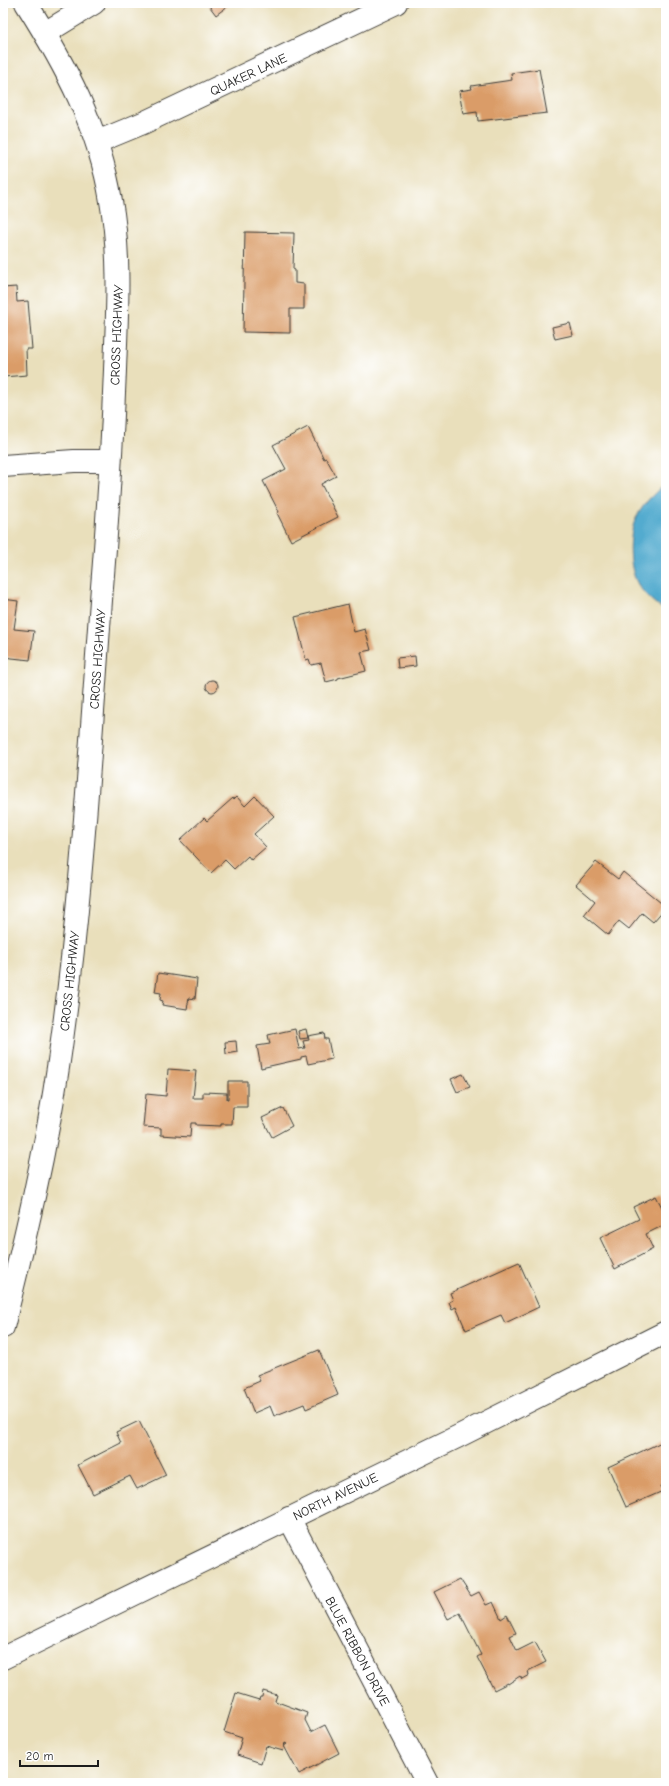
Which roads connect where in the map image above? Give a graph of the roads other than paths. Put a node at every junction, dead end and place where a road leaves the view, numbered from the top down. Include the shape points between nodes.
1 (26, 3) edge
2 (94, 3) edge
3 (396, 3) edge
4 (45, 33) junction
5 (97, 142) junction
6 (110, 460) junction
7 (3, 466) edge
8 (3, 1326) edge
9 (666, 1332) edge
10 (288, 1518) junction
11 (3, 1658) edge
12 (427, 1783) edge

1 - 4 street, CROSS HIGHWAY
2 - 4 street
3 - 5 street, QUAKER LANE via 144,123
4 - 5 street, CROSS HIGHWAY via 78,96
5 - 6 street, CROSS HIGHWAY via 111,200 118,275
6 - 7 street
6 - 8 street, CROSS HIGHWAY via 89,756 65,1020 40,1171
9 - 10 street, NORTH AVENUE
10 - 11 street, NORTH AVENUE
10 - 12 street, BLUE RIBBON DRIVE

